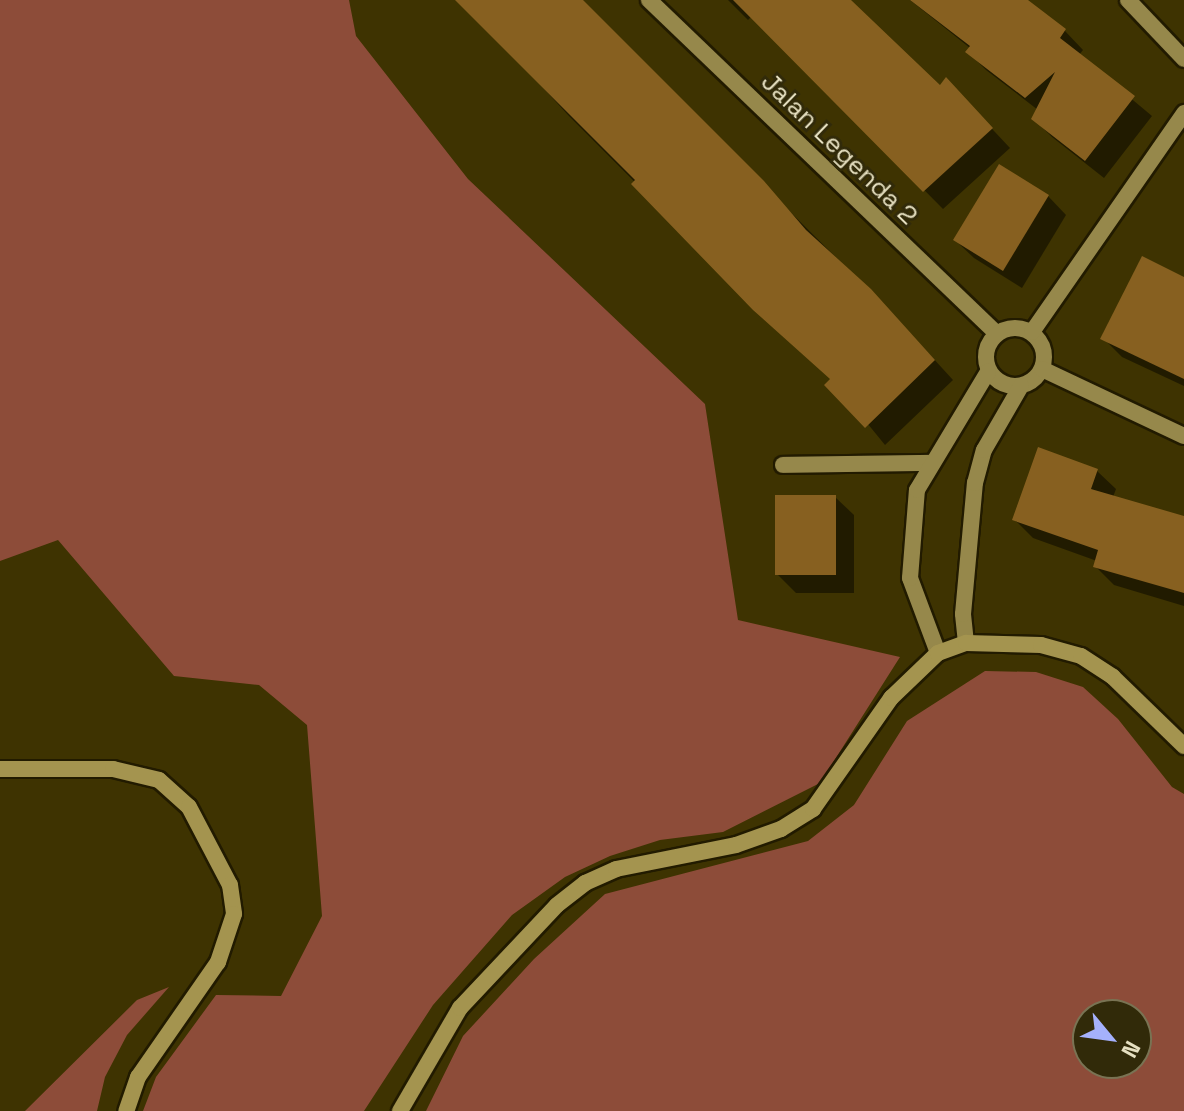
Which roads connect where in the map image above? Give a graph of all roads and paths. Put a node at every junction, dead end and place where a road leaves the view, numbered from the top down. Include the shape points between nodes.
1 (649, 0) edge
2 (1128, 0) edge
3 (1184, 59) edge
4 (1184, 113) edge
5 (1032, 332) junction
6 (996, 333) junction
7 (1042, 369) junction
8 (988, 372) junction
9 (1021, 386) junction
10 (1184, 436) edge
11 (929, 463) junction
12 (783, 465) dead end
13 (966, 643) junction
14 (938, 653) junction
15 (1184, 746) edge
16 (0, 769) edge
17 (126, 1111) edge
18 (400, 1111) edge

1 - 6 street, Jalan Legenda 2
2 - 3 street
4 - 5 street
5 - 6 street via 1008,327
5 - 7 street via 1045,355
6 - 8 street via 984,358
7 - 9 street
7 - 10 street
8 - 9 street via 1002,384
8 - 11 street
9 - 13 street via 984,450 975,483 963,614
11 - 12 street
11 - 14 street via 917,490 910,578
13 - 14 street
13 - 15 street via 1041,645 1081,656 1113,677
14 - 18 street via 891,698 813,809 781,829 736,845 616,869 585,883 557,905 460,1008
16 - 17 street via 113,769 159,780 189,807 230,885 234,914 218,962 138,1077

